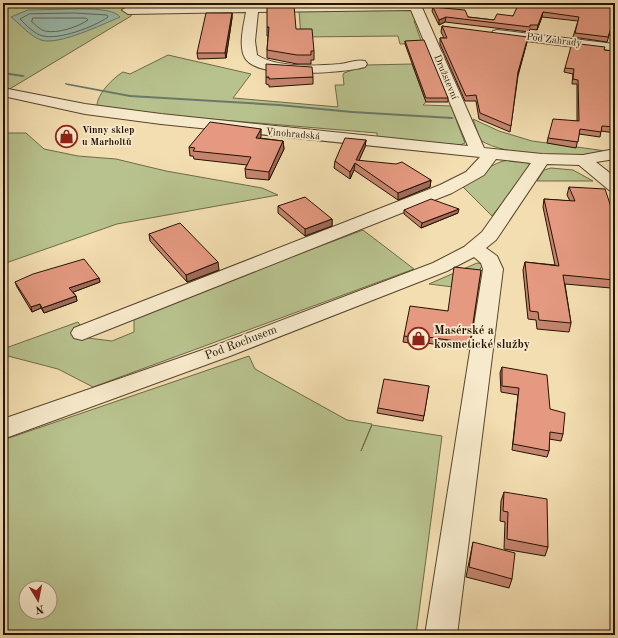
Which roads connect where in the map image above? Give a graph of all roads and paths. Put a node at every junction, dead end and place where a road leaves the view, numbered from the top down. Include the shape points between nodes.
1 (415, 5) edge
2 (252, 8) junction
3 (128, 10) dead end
4 (484, 32) edge
5 (615, 48) edge
6 (360, 64) dead end
7 (3, 92) edge
8 (483, 153) junction
9 (615, 154) edge
10 (542, 159) junction
11 (583, 160) junction
12 (615, 186) edge
13 (475, 249) junction
14 (82, 333) dead end
15 (3, 429) edge
16 (441, 635) edge

1 - 2 street
1 - 8 street, Družstevní via 476,146
2 - 3 street
2 - 6 street via 249,52 255,60 265,65 289,68 347,67
4 - 5 street, Pod Zahrady
7 - 8 street, Vinohradská via 85,109 154,118
8 - 10 street, Vinohradská
8 - 14 street via 487,162 480,170 446,189
9 - 11 street, Vinohradská
10 - 11 street, Vinohradská
10 - 13 street, Pod Rochusem via 489,236
11 - 12 street
13 - 15 street, Pod Rochusem via 440,267 222,351
13 - 16 street via 490,260 493,269

